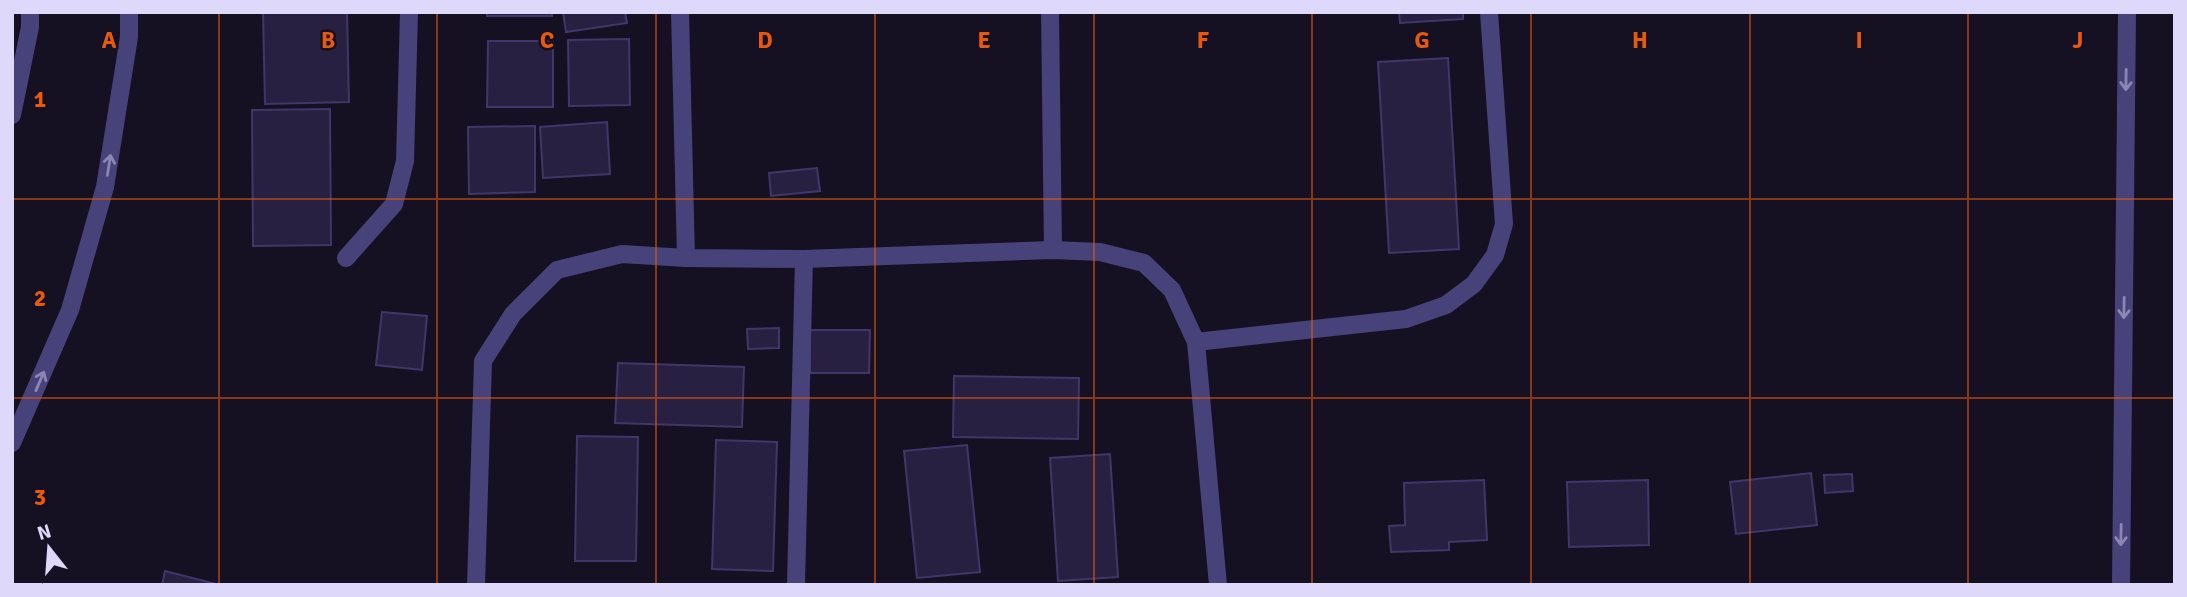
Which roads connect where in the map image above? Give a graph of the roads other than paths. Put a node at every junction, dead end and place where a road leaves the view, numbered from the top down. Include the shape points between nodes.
1 (30, 12) edge
2 (129, 12) edge
3 (409, 12) edge
4 (680, 12) edge
5 (1050, 12) edge
6 (1489, 12) edge
7 (2127, 12) edge
8 (12, 116) edge
9 (1053, 250) junction
10 (346, 258) dead end
11 (686, 258) junction
12 (804, 259) junction
13 (1196, 342) junction
14 (12, 443) edge
15 (476, 585) edge
16 (796, 585) edge
17 (1217, 585) edge
18 (2121, 585) edge

1 - 8 street
14 -> 2 street via 70,310 105,187
3 - 10 street via 405,161 394,204
4 - 11 street
5 - 9 street
6 - 13 street via 1504,223 1495,254 1474,284 1446,305 1406,319
7 -> 18 street
9 - 12 street
9 - 13 street via 1100,252 1144,263 1172,290
11 - 12 street
11 - 15 street via 622,254 558,270 513,314 483,360
12 - 16 street
13 - 17 street

